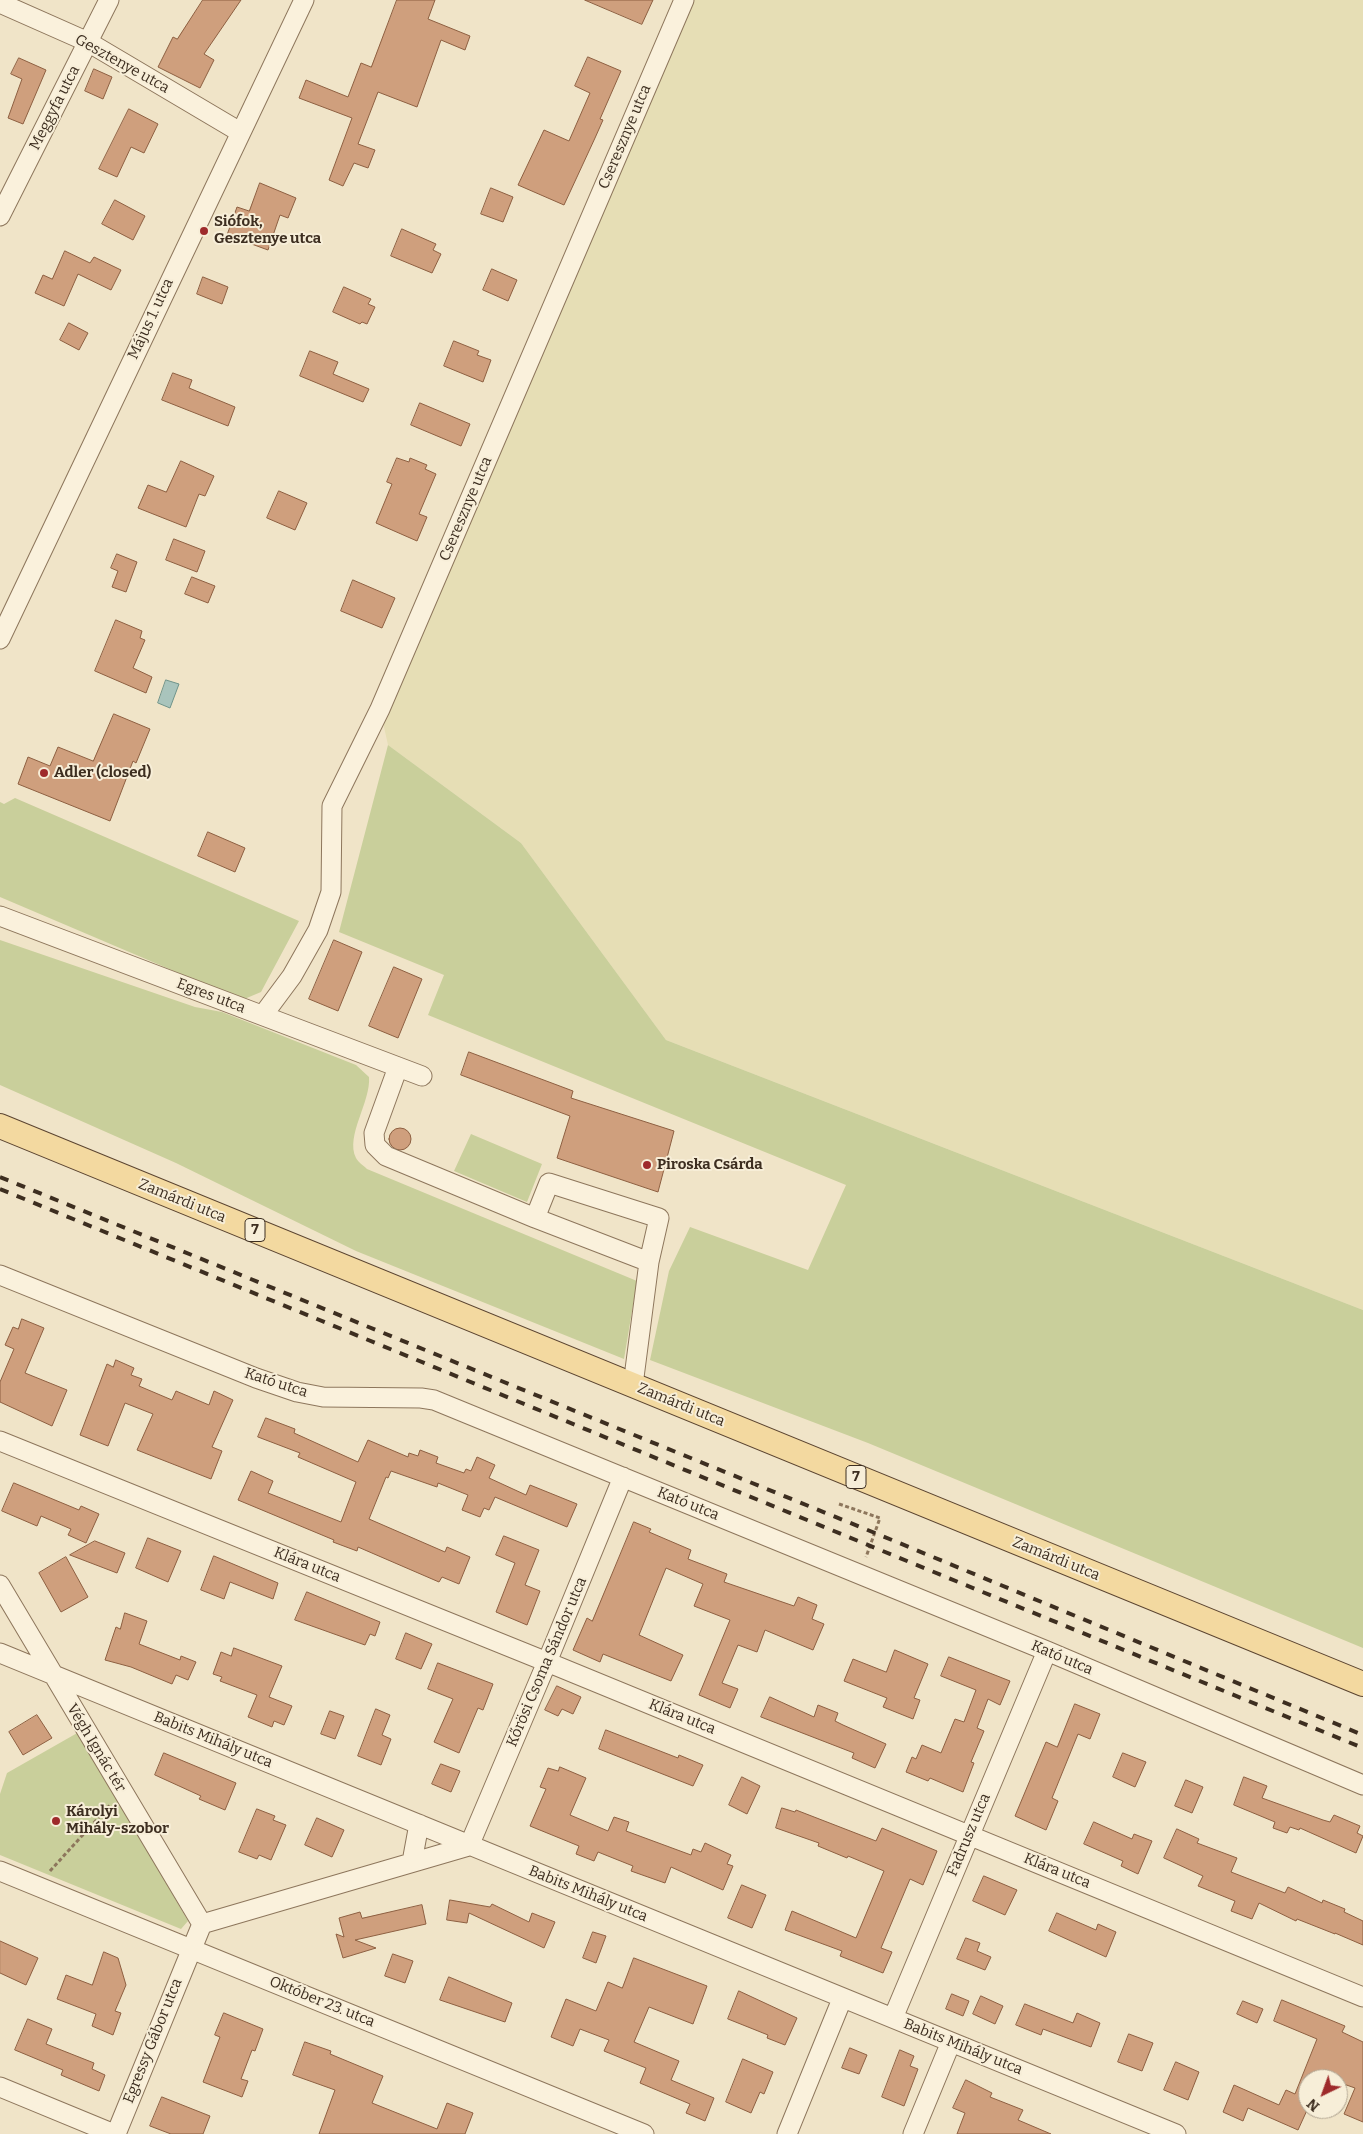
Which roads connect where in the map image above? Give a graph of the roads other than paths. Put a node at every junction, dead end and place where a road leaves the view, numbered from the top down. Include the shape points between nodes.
1 (109, 0) edge
2 (304, 0) edge
3 (684, 0) edge
4 (0, 3) edge
5 (88, 42) junction
6 (240, 132) junction
7 (0, 216) edge
8 (0, 639) edge
9 (0, 916) edge
10 (263, 1015) junction
11 (398, 1067) junction
12 (422, 1076) dead end
13 (0, 1126) edge
14 (535, 1218) junction
15 (649, 1262) junction
16 (0, 1275) edge
17 (633, 1385) junction
18 (0, 1441) edge
19 (623, 1477) junction
20 (0, 1585) edge
21 (1047, 1652) junction
22 (0, 1653) edge
23 (548, 1662) junction
24 (52, 1674) junction
25 (1363, 1684) edge
26 (1363, 1785) edge
27 (419, 1824) junction
28 (969, 1834) junction
29 (469, 1846) junction
30 (412, 1862) junction
31 (0, 1871) edge
32 (202, 1924) junction
33 (191, 1949) junction
34 (1363, 1997) edge
35 (842, 1998) junction
36 (893, 2018) junction
37 (951, 2042) junction
38 (0, 2087) edge
39 (115, 2134) edge
40 (644, 2134) edge
41 (787, 2134) edge
42 (913, 2134) edge
43 (1176, 2134) edge

1 - 5 street, Meggyfa utca
2 - 6 street, Május 1. utca
3 - 10 street, Cseresznye utca via 380,709 332,806 330,892 318,930 292,976
4 - 5 street, Gesztenye utca
5 - 6 street, Gesztenye utca
5 - 7 street, Meggyfa utca
6 - 8 street, Május 1. utca
9 - 10 street, Egres utca
10 - 11 street, Egres utca
11 - 12 street, Egres utca
11 - 14 street via 374,1133 375,1145 386,1156
13 - 17 main road, Zamárdi utca / 7
14 - 15 street
14 - 15 street via 549,1183 658,1218
15 - 17 street
16 - 19 street, Kató utca via 297,1392 323,1397 434,1400
17 - 25 main road, Zamárdi utca / 7
18 - 23 street, Klára utca
19 - 21 street, Kató utca
19 - 23 street, Kőrösi Csoma Sándor utca
20 - 24 street, Végh Ignác tér
21 - 26 street, Kató utca
21 - 28 street, Fadrusz utca
22 - 24 street, Babits Mihály utca
23 - 28 street, Klára utca
23 - 29 street, Kőrösi Csoma Sándor utca
24 - 27 street, Babits Mihály utca
24 - 32 street, Végh Ignác tér
27 - 29 street, Babits Mihály utca
27 - 30 street
28 - 34 street, Klára utca
28 - 36 street, Fadrusz utca
29 - 30 street
29 - 35 street, Babits Mihály utca
30 - 32 street
31 - 33 street, Október 23. utca
32 - 33 street
33 - 39 street, Egressy Gábor utca
33 - 40 street, Október 23. utca
35 - 36 street, Babits Mihály utca
35 - 41 street
36 - 37 street, Babits Mihály utca
37 - 42 street
37 - 43 street, Babits Mihály utca
38 - 39 street

